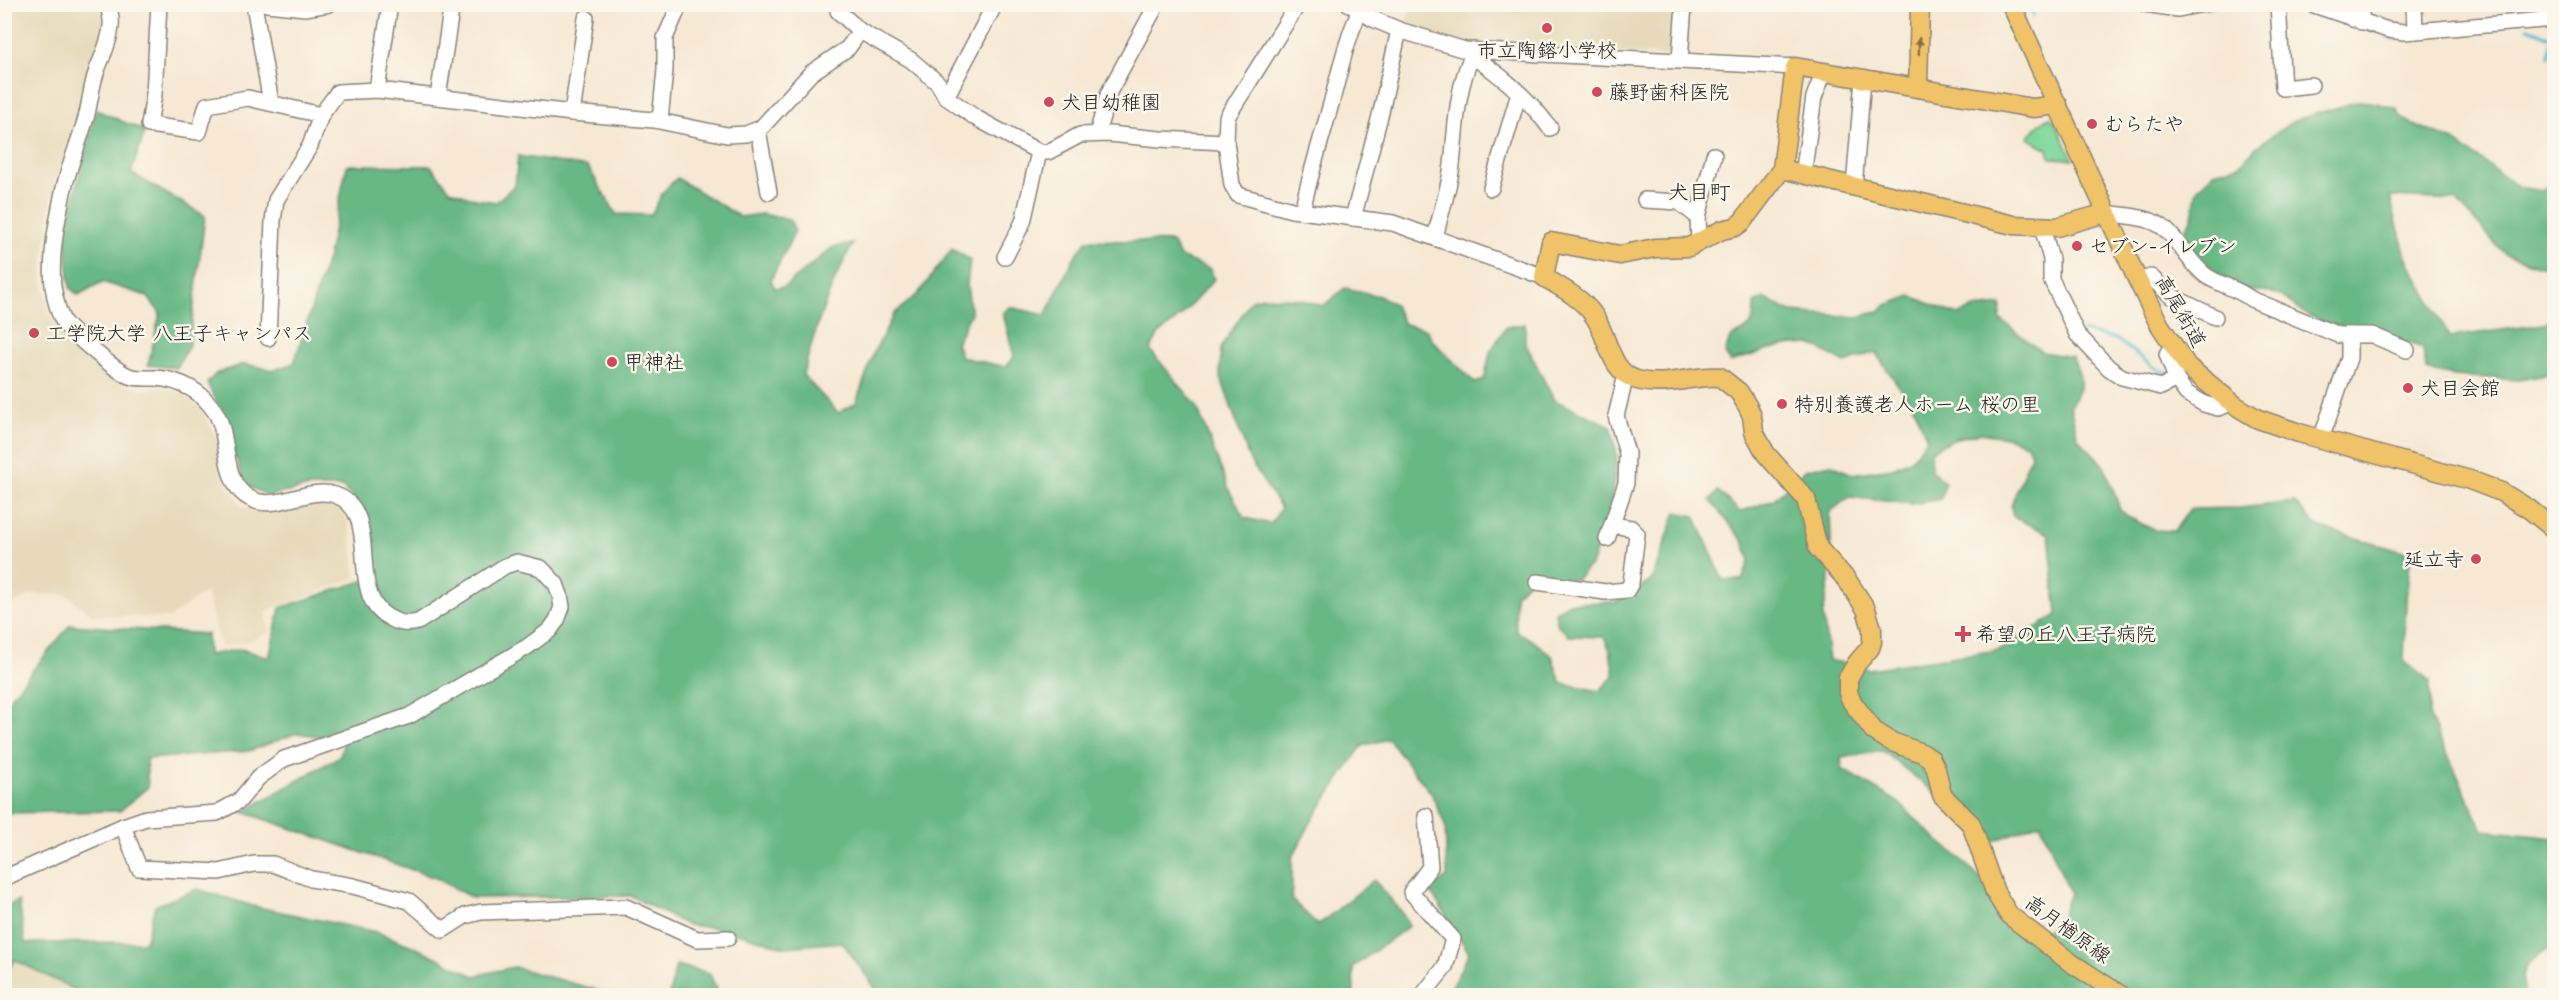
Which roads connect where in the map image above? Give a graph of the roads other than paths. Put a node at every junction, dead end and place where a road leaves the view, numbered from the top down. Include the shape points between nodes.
1 (159, 4) edge
2 (254, 4) edge
3 (267, 4) edge
4 (329, 4) edge
5 (390, 4) edge
6 (452, 4) edge
7 (680, 4) edge
8 (838, 4) edge
9 (995, 4) edge
10 (1157, 4) edge
11 (1298, 4) edge
12 (1684, 4) edge
13 (1920, 4) edge
14 (2011, 4) edge
15 (2145, 4) edge
16 (2203, 4) edge
17 (2278, 4) edge
18 (2312, 4) edge
19 (2361, 4) edge
20 (2414, 4) edge
21 (107, 5) edge
22 (296, 6) edge
23 (1354, 8) edge
24 (585, 18) dead end
25 (2554, 19) edge
26 (2361, 22) junction
27 (1399, 30) junction
28 (860, 31) junction
29 (2415, 31) junction
30 (1473, 53) junction
31 (1680, 60) junction
32 (1795, 67) junction
33 (1824, 72) junction
34 (1863, 79) junction
35 (2311, 85) dead end
36 (1918, 88) junction
37 (377, 90) junction
38 (1519, 93) junction
39 (438, 97) junction
40 (946, 97) junction
41 (271, 103) junction
42 (2058, 105) junction
43 (572, 113) junction
44 (321, 115) junction
45 (1227, 117) junction
46 (660, 120) junction
47 (1550, 128) dead end
48 (758, 130) junction
49 (1097, 134) junction
50 (1204, 141) junction
51 (1226, 142) junction
52 (1039, 152) junction
53 (1714, 155) dead end
54 (1782, 169) junction
55 (1803, 175) junction
56 (1496, 183) dead end
57 (1854, 187) junction
58 (769, 192) dead end
59 (1645, 200) dead end
60 (1302, 212) junction
61 (2106, 213) junction
62 (1698, 217) junction
63 (1353, 218) junction
64 (2042, 227) junction
65 (1435, 238) junction
66 (1699, 241) junction
67 (1005, 257) dead end
68 (1544, 277) junction
69 (2138, 281) junction
70 (2215, 317) dead end
71 (2349, 335) junction
72 (268, 338) dead end
73 (2172, 346) junction
74 (2407, 351) dead end
75 (1626, 375) junction
76 (2176, 379) junction
77 (2232, 404) junction
78 (2321, 439) junction
79 (2554, 529) edge
80 (1537, 582) dead end
81 (1426, 816) dead end
82 (123, 826) junction
83 (4, 878) edge
84 (728, 938) dead end
85 (1422, 996) edge
86 (2122, 996) edge

1 - 41 street via 149,125 199,132 207,105 248,98
2 - 41 street
3 - 22 street
4 - 22 street via 305,9
5 - 37 street
6 - 39 street
7 - 46 street via 665,38
8 - 28 street via 842,17
9 - 40 street
10 - 49 street via 1109,93
11 - 45 street
12 - 31 street
36 -> 13 main road
14 - 42 main road, 高尾街道
15 - 16 street via 2178,9
17 - 35 street via 2283,88
18 - 26 street
19 - 26 street
20 - 29 street
21 - 82 street via 111,14 109,41 95,76 56,233 53,285 64,323 127,376 184,384 206,400 220,421 233,478 246,496 262,502 325,493 344,500 361,529 370,596 385,616 398,623 418,622 517,562 530,564 549,575 556,584 562,607 550,630 527,647 409,716 284,759 258,778 231,807 217,813 162,816
23 - 27 street
23 - 60 street
24 - 43 street
25 - 29 street
26 - 29 street via 2388,30
27 - 30 street
27 - 63 street
28 - 40 street via 911,60 938,83
28 - 48 street via 848,48 811,72
30 - 31 street
30 - 38 street
30 - 65 street via 1456,116 1451,168
31 - 32 street
32 - 33 main road
32 - 54 main road
33 - 34 main road
33 - 55 street via 1814,97
34 - 36 main road
34 - 57 street
36 - 42 main road via 2033,108
37 - 39 street
37 - 44 street via 338,92
38 - 47 street
38 - 56 street
39 - 43 street
40 - 52 street via 985,124
41 - 44 street
42 - 61 main road, 高尾街道
43 - 46 street
44 - 72 street via 310,146 276,200
45 - 50 street via 1220,130
45 - 51 street
46 - 48 street via 727,135
48 - 58 street
49 - 50 street
49 - 52 street via 1080,135 1048,152
50 - 51 street
51 - 60 street via 1232,185 1238,195
52 - 67 street via 1023,222
53 - 62 street
54 - 55 main road
54 - 66 main road via 1742,222
55 - 57 main road
57 - 64 main road via 2013,225
59 - 62 street via 1679,202
60 - 63 street
61 - 64 main road via 2074,224
61 - 69 main road, 高尾街道
61 - 71 street via 2163,227 2196,268 2213,280 2251,299
62 - 66 street
63 - 65 street via 1393,223
64 - 76 street via 2051,259 2051,279 2078,334 2109,368 2122,376 2161,387
65 - 68 street
66 - 68 main road via 1682,248 1655,248 1620,255 1551,242
68 - 75 main road via 1590,310 1617,365
69 - 70 street via 2151,277 2171,296
69 - 73 main road, 高尾街道
71 - 74 street via 2372,335
71 - 78 street via 2349,358
73 - 76 street via 2167,354
73 - 77 main road, 高尾街道 via 2188,367
75 - 80 street via 1616,416 1627,453 1626,483 1609,532 1631,528 1637,534 1631,583 1627,590 1605,592
75 - 86 main road, 高月楢原線 via 1659,384 1720,377 1738,392 1766,454 1806,499 1818,548 1847,580 1866,609 1872,642 1851,671 1847,686 1852,702 1874,731 1930,759 1942,795 1971,824 1995,892 2009,915
76 - 77 street via 2186,393 2204,404 2218,408
77 - 78 main road, 高尾街道 via 2258,419
78 - 79 main road, 高尾街道 via 2470,480 2501,492
81 - 85 street via 1430,867 1411,892 1453,939 1446,967
82 - 83 street
82 - 84 street via 139,868 219,872 273,864 311,879 362,887 409,901 443,930 465,916 481,912 626,907 697,939

